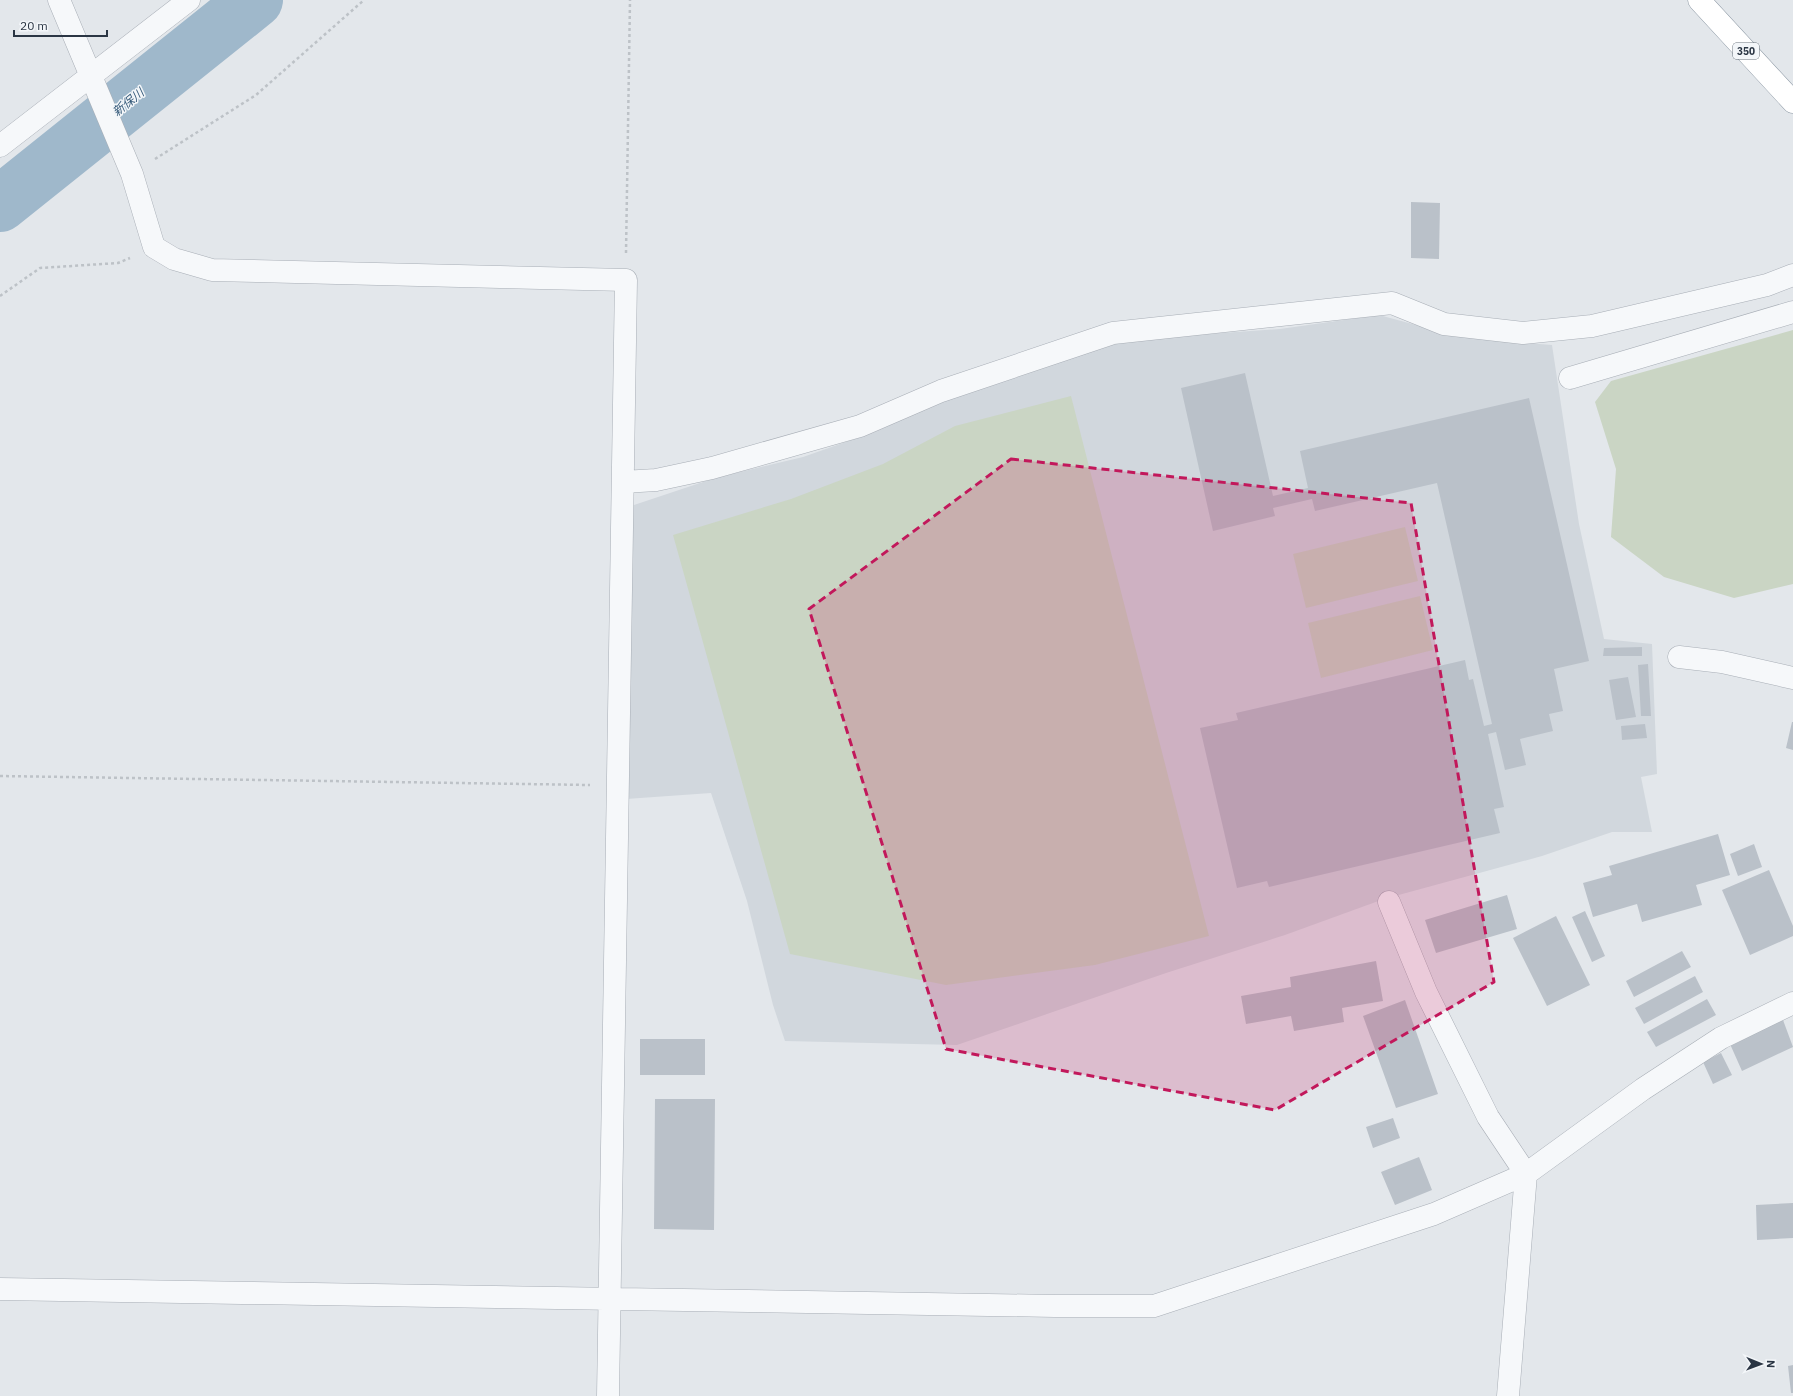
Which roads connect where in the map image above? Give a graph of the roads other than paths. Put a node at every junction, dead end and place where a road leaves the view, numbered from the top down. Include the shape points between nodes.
1 (59, 0) edge
2 (189, 0) edge
3 (1699, 0) edge
4 (91, 75) junction
5 (1793, 102) edge
6 (0, 146) edge
7 (1793, 275) edge
8 (1793, 312) edge
9 (1570, 378) dead end
10 (623, 482) junction
11 (1678, 657) dead end
12 (1793, 678) edge
13 (1389, 902) dead end
14 (1793, 1004) edge
15 (1526, 1174) junction
16 (0, 1289) edge
17 (609, 1299) junction
18 (608, 1396) edge
19 (1508, 1396) edge

1 - 4 street
2 - 4 street
3 - 5 highway, 350
4 - 6 street
4 - 10 street via 132,174 154,247 174,259 212,270 626,280
7 - 10 street via 1767,285 1592,326 1523,333 1444,324 1392,303 1113,333 941,390 860,426 712,468 656,480
8 - 9 street
10 - 17 street
11 - 12 street via 1722,662
13 - 15 street via 1426,992 1488,1116
14 - 15 street via 1721,1038 1643,1089
15 - 17 street via 1434,1214 1154,1306
15 - 19 street
16 - 17 street
17 - 18 street

